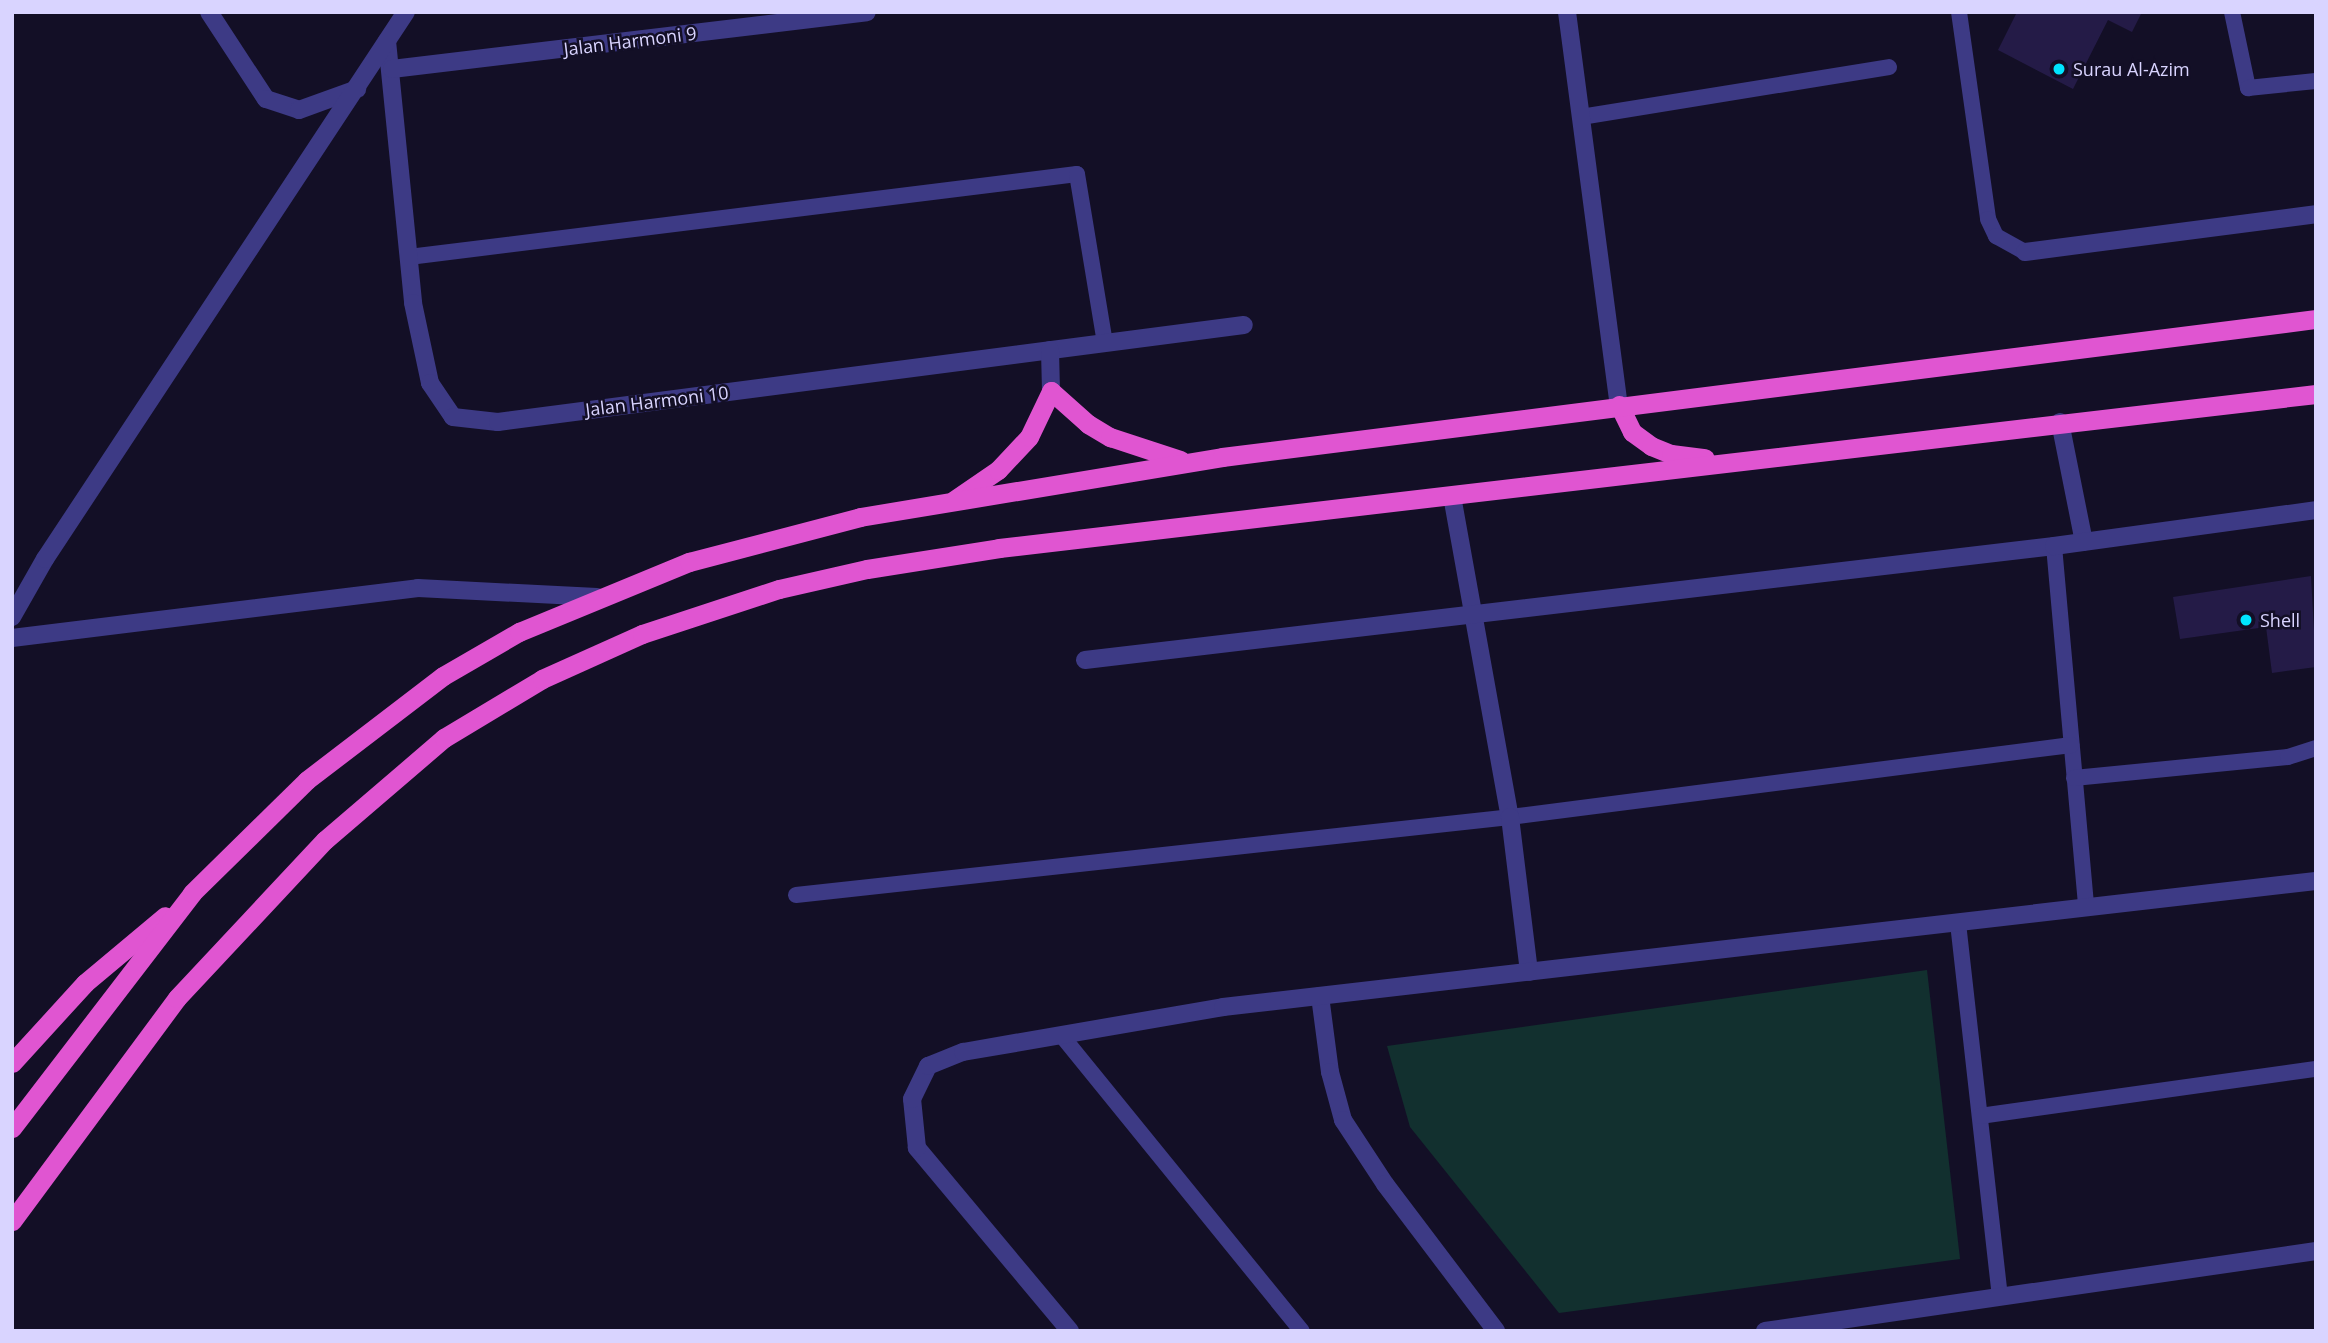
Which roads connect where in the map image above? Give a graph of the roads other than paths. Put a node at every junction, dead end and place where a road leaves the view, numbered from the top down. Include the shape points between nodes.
1 (209, 12) edge
2 (407, 12) edge
3 (867, 12) edge
4 (1567, 12) edge
5 (1959, 12) edge
6 (2232, 12) edge
7 (387, 41) junction
8 (1889, 67) dead end
9 (392, 69) junction
10 (2316, 81) edge
11 (357, 89) junction
12 (1581, 117) junction
13 (2316, 214) edge
14 (2025, 252) joint
15 (409, 257) junction
16 (2316, 319) edge
17 (1244, 325) dead end
18 (1105, 343) junction
19 (1050, 350) junction
20 (1051, 391) junction
21 (2316, 394) edge
22 (1619, 405) junction
23 (2060, 422) junction
24 (1759, 460) junction
25 (1192, 462) junction
26 (1452, 496) junction
27 (951, 502) junction
28 (2316, 510) edge
29 (2084, 542) junction
30 (2054, 546) junction
31 (597, 597) junction
32 (1475, 614) junction
33 (12, 617) edge
34 (12, 638) edge
35 (1085, 660) dead end
36 (2071, 746) junction
37 (2316, 748) edge
38 (2074, 778) junction
39 (1510, 817) junction
40 (2316, 881) edge
41 (192, 893) junction
42 (796, 895) dead end
43 (2086, 908) junction
44 (1958, 923) junction
45 (1530, 972) junction
46 (1320, 996) junction
47 (1062, 1035) junction
48 (12, 1063) edge
49 (2316, 1069) edge
50 (1980, 1116) junction
51 (12, 1128) edge
52 (12, 1221) edge
53 (2316, 1251) edge
54 (2000, 1297) junction
55 (1070, 1331) edge
56 (1301, 1331) edge
57 (1496, 1331) edge
58 (1765, 1331) edge

1 - 11 street via 265,99 299,110
2 - 7 street
3 - 9 street, Jalan Harmoni 9
4 - 12 street
5 - 14 lane via 1988,219 1996,236
6 - 10 lane via 2248,88
7 - 9 street, Jalan Harmoni 10
7 - 11 street
8 - 12 lane
9 - 15 street, Jalan Harmoni 10
11 - 33 street via 45,559
12 - 22 street
13 - 14 street
15 - 18 lane via 1076,174
15 - 19 street, Jalan Harmoni 10 via 413,303 430,383 453,417 498,422
16 - 22 highway
17 - 18 street, Jalan Harmoni 10
18 - 19 street, Jalan Harmoni 10
19 - 20 street
20 - 25 highway via 1110,437
20 - 27 highway via 1029,437 998,470
21 - 23 highway
22 - 24 highway via 1632,432 1671,454
22 - 25 highway
23 - 24 highway
23 - 29 street
24 - 26 highway
25 - 27 highway
26 - 32 street
26 - 52 highway via 999,548 867,569 724,606 642,634 542,679 444,738 325,840 177,998
27 - 31 highway via 860,517 689,562
28 - 29 street
29 - 30 street
30 - 32 street
30 - 36 lane
31 - 34 street via 418,588
31 - 41 highway via 519,632 384,717 307,780
32 - 35 street
32 - 39 street
36 - 38 lane
36 - 39 lane
37 - 38 lane via 2288,757
38 - 43 lane
39 - 42 lane
39 - 45 street
40 - 43 street
41 - 48 highway via 85,983
41 - 51 highway
43 - 44 street
44 - 45 street
44 - 50 lane
45 - 46 street
46 - 47 street via 1223,1007
46 - 57 street via 1330,1072 1343,1120 1385,1184
47 - 55 street via 963,1052 928,1066 912,1098 917,1148
47 - 56 lane
49 - 50 lane
50 - 54 lane
53 - 54 street
54 - 58 street

